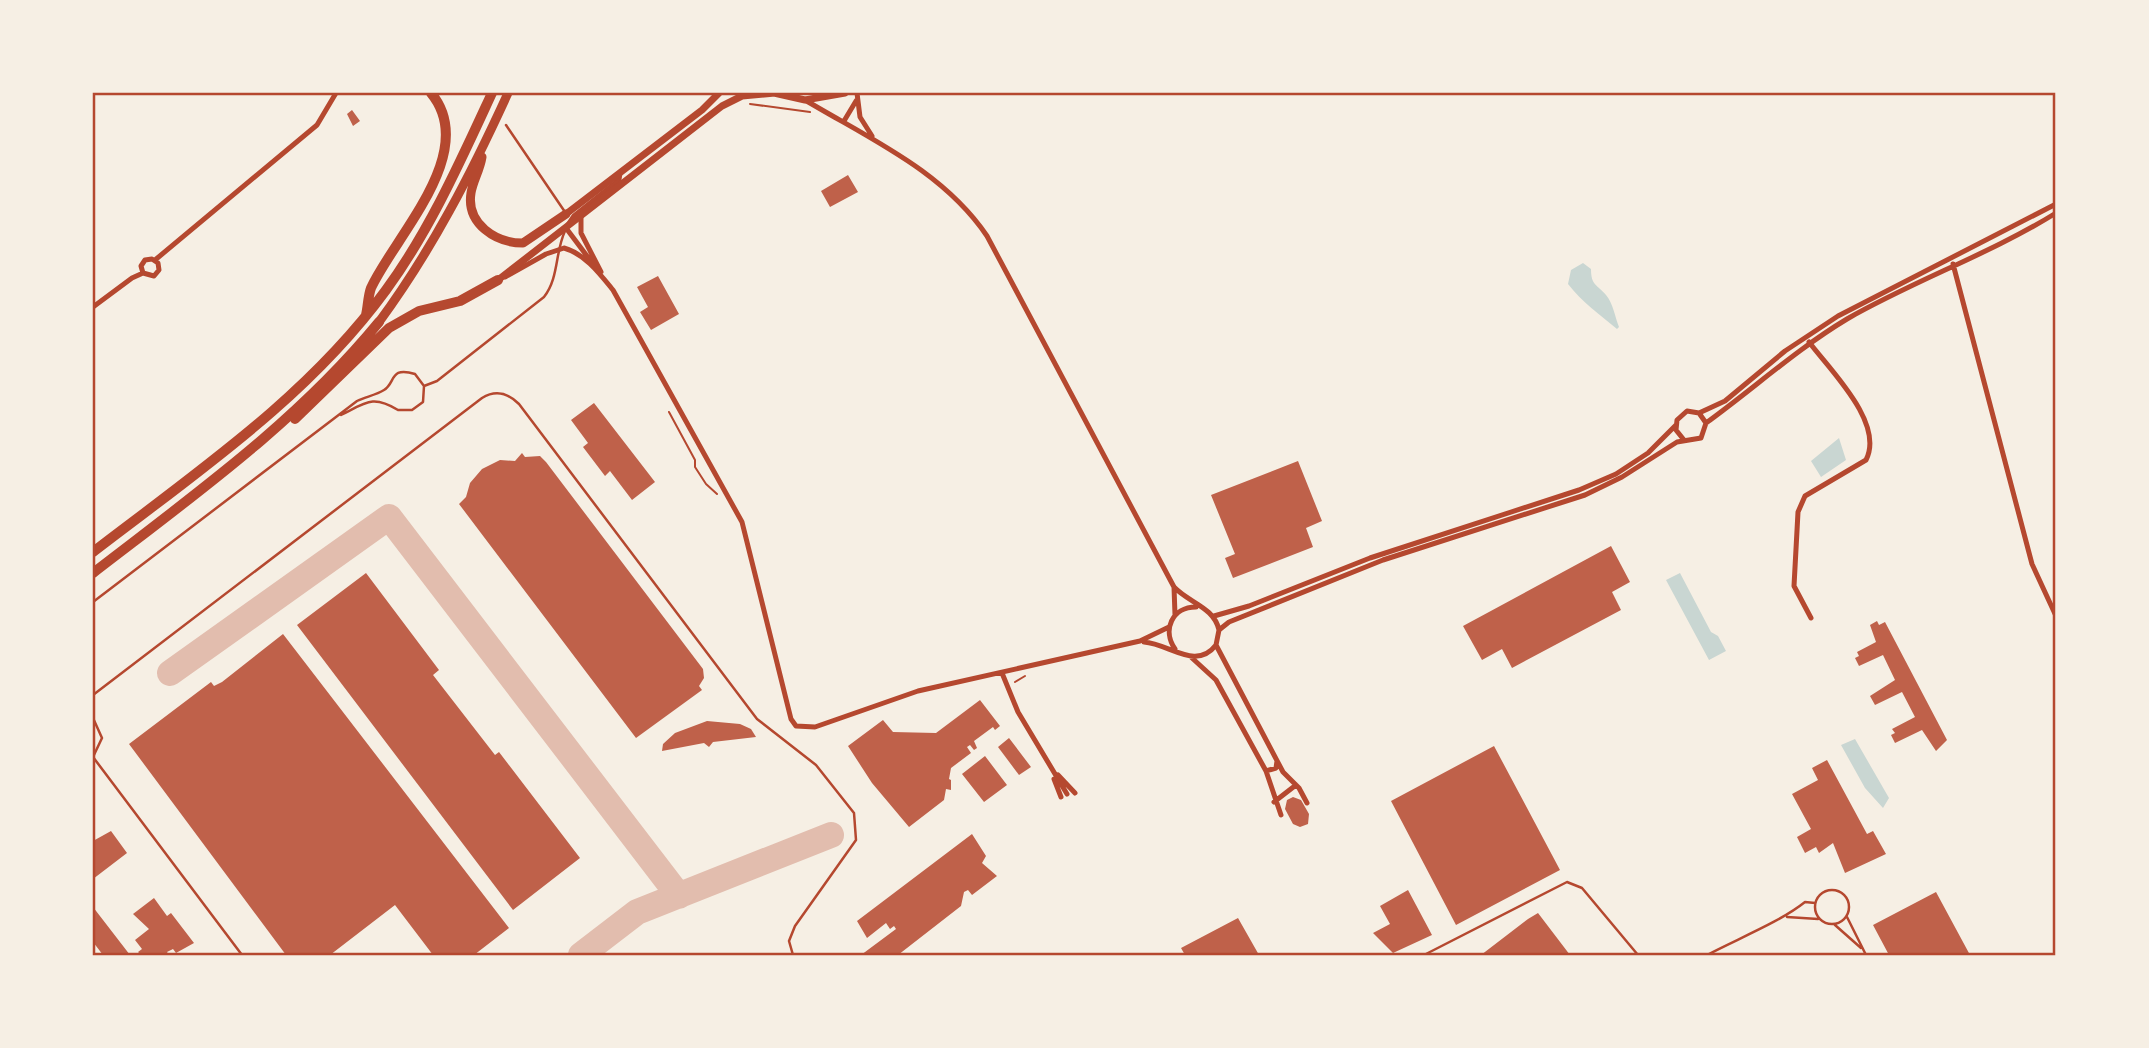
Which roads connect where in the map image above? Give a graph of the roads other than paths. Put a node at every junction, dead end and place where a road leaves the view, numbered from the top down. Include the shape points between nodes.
1 (336, 93) edge
2 (431, 93) edge
3 (492, 93) edge
4 (508, 93) edge
5 (719, 93) edge
6 (775, 93) edge
7 (845, 93) edge
8 (857, 93) edge
9 (805, 100) junction
10 (856, 101) junction
11 (844, 121) junction
12 (506, 125) dead end
13 (874, 138) junction
14 (483, 148) junction
15 (2056, 204) edge
16 (2056, 213) edge
17 (574, 215) junction
18 (566, 228) junction
19 (557, 249) junction
20 (1951, 258) junction
21 (155, 260) junction
22 (1954, 267) junction
23 (597, 270) junction
24 (143, 273) junction
25 (603, 278) junction
26 (498, 280) junction
27 (93, 307) edge
28 (366, 316) junction
29 (379, 322) joint
30 (1805, 337) junction
31 (1811, 343) junction
32 (424, 386) junction
33 (1699, 413) junction
34 (341, 415) junction
35 (1706, 423) junction
36 (1676, 425) junction
37 (268, 436) junction
38 (1684, 440) junction
39 (93, 552) edge
40 (93, 573) edge
41 (1174, 587) junction
42 (93, 602) edge
43 (1199, 607) junction
44 (1175, 615) junction
45 (1214, 616) junction
46 (2056, 616) edge
47 (1811, 618) dead end
48 (1169, 627) junction
49 (1219, 630) junction
50 (1140, 641) junction
51 (1216, 645) junction
52 (1176, 650) junction
53 (1191, 657) junction
54 (1002, 673) junction
55 (93, 695) edge
56 (93, 718) edge
57 (93, 757) edge
58 (1277, 761) junction
59 (1049, 766) junction
60 (1266, 771) junction
61 (1283, 772) junction
62 (1269, 780) junction
63 (1296, 785) junction
64 (1075, 793) dead end
65 (1064, 796) dead end
66 (1274, 803) junction
67 (1307, 803) dead end
68 (1281, 815) dead end
69 (1815, 903) junction
70 (1787, 917) junction
71 (1847, 917) junction
72 (1819, 919) junction
73 (1835, 925) junction
74 (1863, 951) junction
75 (242, 955) edge
76 (793, 955) edge
77 (1424, 955) edge
78 (1638, 955) edge
79 (1707, 955) edge
80 (1866, 955) edge

1 - 21 street via 317,125
2 - 28 highway via 439,102 446,129 439,167 421,208 370,290
3 - 28 highway via 441,200
4 - 14 highway
5 - 17 main road
6 - 9 main road
6 - 17 main road via 728,102
7 - 9 main road
8 - 10 street
9 - 11 street
10 - 11 street
10 - 13 street via 863,124
11 - 13 street
12 - 17 lane
13 - 41 street via 941,184 979,225
14 - 17 highway via 471,202 488,233 502,241 523,243
14 - 29 highway via 437,238
15 - 20 street
16 - 22 street
17 - 18 main road
17 - 18 lane
17 - 25 street
18 - 19 lane
18 - 23 street
18 - 26 main road
19 - 23 street via 573,251
19 - 26 street
19 - 32 lane via 553,280 544,296 437,381
20 - 22 street
20 - 30 street
21 - 24 street via 142,263
21 - 24 street via 157,274
22 - 31 street via 1850,318
22 - 46 street via 2029,556
23 - 25 street
24 - 27 street
25 - 54 street via 742,522 792,722 801,728 816,727 891,699
26 - 37 highway via 460,301 419,311 389,328 306,411
28 - 39 highway via 287,399
29 - 37 highway via 339,369
30 - 31 street
30 - 33 street via 1725,401
31 - 35 street
31 - 47 street via 1857,402 1871,444 1866,460 1805,496 1798,512 1794,586
32 - 34 lane via 415,374 402,372 390,379 385,390 357,401
32 - 34 lane via 423,402 412,410 371,400
33 - 35 street
33 - 36 street via 1683,413
34 - 42 lane
35 - 38 street via 1701,438
36 - 38 street
36 - 45 street via 1648,453 1579,490 1370,558
37 - 40 highway
38 - 49 street via 1585,495 1323,582
41 - 43 street
41 - 44 street
43 - 44 street
43 - 45 street
44 - 48 street
45 - 49 street
48 - 50 street
48 - 52 street
49 - 51 street
50 - 52 street
50 - 54 street
51 - 53 street via 1207,654
51 - 58 street
52 - 53 street
53 - 60 street via 1216,680
54 - 59 street
55 - 76 lane via 482,398 490,393 508,395 757,719 817,765 853,813 856,839 795,926 789,941
56 - 57 lane via 102,738
57 - 75 lane
58 - 60 street via 1276,768
58 - 61 street
59 - 64 street
59 - 65 street
60 - 62 street
61 - 62 street
61 - 63 street
62 - 66 street
63 - 66 street
63 - 67 street
66 - 68 street
69 - 70 lane via 1805,902
69 - 71 lane via 1825,891 1839,892 1849,904
69 - 72 lane
70 - 72 lane
70 - 79 lane via 1768,922
71 - 73 lane
71 - 74 lane
72 - 73 lane
73 - 74 lane
74 - 80 lane
77 - 78 lane via 1567,882 1582,888

